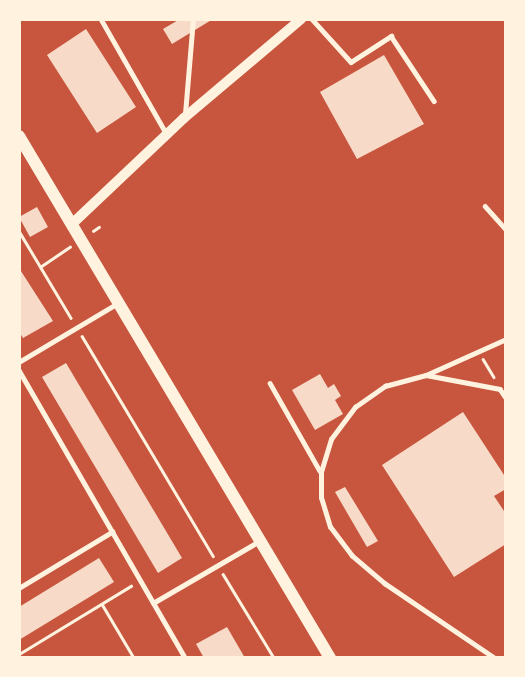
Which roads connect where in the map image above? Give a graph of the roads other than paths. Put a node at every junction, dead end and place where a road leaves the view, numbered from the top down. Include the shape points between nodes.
1 (101, 19) edge
2 (193, 19) edge
3 (301, 19) edge
4 (312, 19) edge
5 (434, 101) dead end
6 (184, 118) junction
7 (167, 134) junction
8 (19, 136) edge
9 (485, 206) dead end
10 (73, 223) junction
11 (506, 229) edge
12 (118, 303) junction
13 (506, 339) edge
14 (19, 362) edge
15 (19, 370) edge
16 (426, 375) junction
17 (26, 383) junction
18 (270, 383) dead end
19 (19, 387) edge
20 (506, 398) edge
21 (321, 472) junction
22 (112, 532) junction
23 (259, 541) junction
24 (19, 588) edge
25 (153, 603) junction
26 (185, 658) edge
27 (330, 658) edge
28 (495, 658) edge

1 - 7 lane
2 - 6 lane
3 - 6 street
4 - 5 lane via 351,62 391,36
6 - 7 street
7 - 10 street
8 - 10 main road
9 - 11 lane
10 - 12 main road
12 - 14 lane
12 - 23 main road
13 - 16 lane
15 - 17 lane
16 - 20 lane via 500,389
16 - 21 lane via 385,386 355,407 331,439
17 - 19 lane
17 - 22 lane
18 - 21 lane
21 - 28 lane via 321,498 330,527 352,556 385,584
22 - 24 lane
22 - 25 lane
23 - 25 lane
23 - 27 main road
25 - 26 lane

